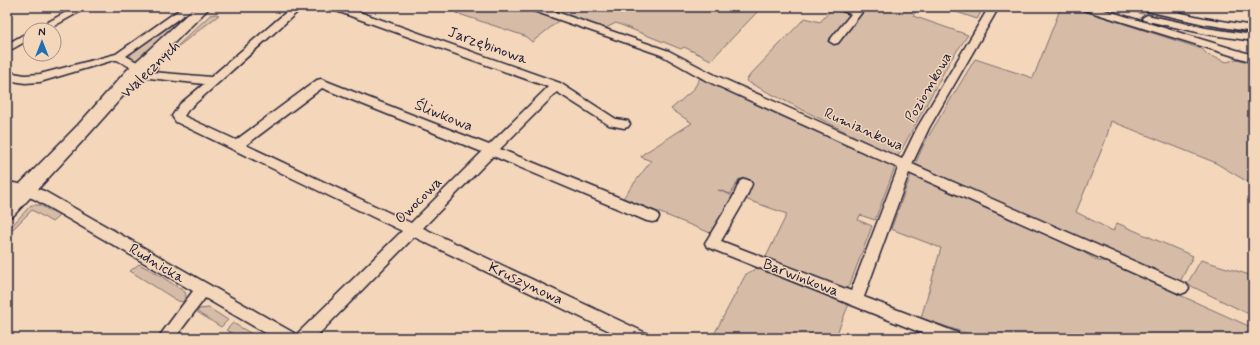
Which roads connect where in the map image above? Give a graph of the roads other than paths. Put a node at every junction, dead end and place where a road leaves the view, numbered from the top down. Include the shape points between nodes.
1 (84, 7) edge
2 (190, 7) edge
3 (203, 7) edge
4 (216, 7) edge
5 (298, 7) edge
6 (334, 7) edge
7 (532, 7) edge
8 (841, 7) edge
9 (994, 7) edge
10 (1085, 7) edge
11 (1109, 7) edge
12 (1146, 7) edge
13 (859, 10) edge
14 (54, 22) edge
15 (1253, 29) edge
16 (1253, 38) edge
17 (22, 39) edge
18 (834, 41) dead end
19 (7, 49) edge
20 (119, 57) junction
21 (1253, 59) edge
22 (142, 71) junction
23 (7, 76) edge
24 (214, 81) junction
25 (556, 86) junction
26 (624, 124) dead end
27 (237, 146) junction
28 (492, 151) junction
29 (904, 166) junction
30 (745, 184) dead end
31 (7, 186) edge
32 (26, 190) junction
33 (7, 210) edge
34 (652, 217) dead end
35 (412, 229) junction
36 (1181, 288) dead end
37 (203, 290) junction
38 (856, 299) junction
39 (166, 338) edge
40 (288, 338) edge
41 (304, 338) edge
42 (640, 338) edge
43 (952, 338) edge

1 - 14 street
2 - 20 street, Walecznych
3 - 22 street, Walecznych
4 - 22 street, Walecznych
5 - 24 street
6 - 25 street, Jarzębinowa
7 - 29 street, Rumiankowa via 665,53 711,78
8 - 13 street
9 - 29 street, Poziomkowa
10 - 21 street
11 - 16 street via 1182,26
12 - 15 street via 1204,21
13 - 18 street
17 - 19 street
20 - 22 street
20 - 23 street via 40,78
22 - 24 street
22 - 32 street, Walecznych
24 - 27 street via 184,107 178,116
25 - 26 street, Jarzębinowa via 582,100 612,122
25 - 28 street, Owocowa
27 - 28 street, Śliwkowa via 321,83
27 - 35 street
28 - 34 street, Śliwkowa
28 - 35 street, Owocowa
29 - 36 street, Rumiankowa
29 - 38 street, Poziomkowa
30 - 38 street, Barwinkowa via 712,243
31 - 32 street, Rudnicka
32 - 33 street, Walecznych
32 - 37 street, Rudnicka via 105,232
35 - 41 street, Owocowa
35 - 42 street, Kruszynowa
37 - 39 street
37 - 40 street, Rudnicka
38 - 43 street, Barwinkowa

